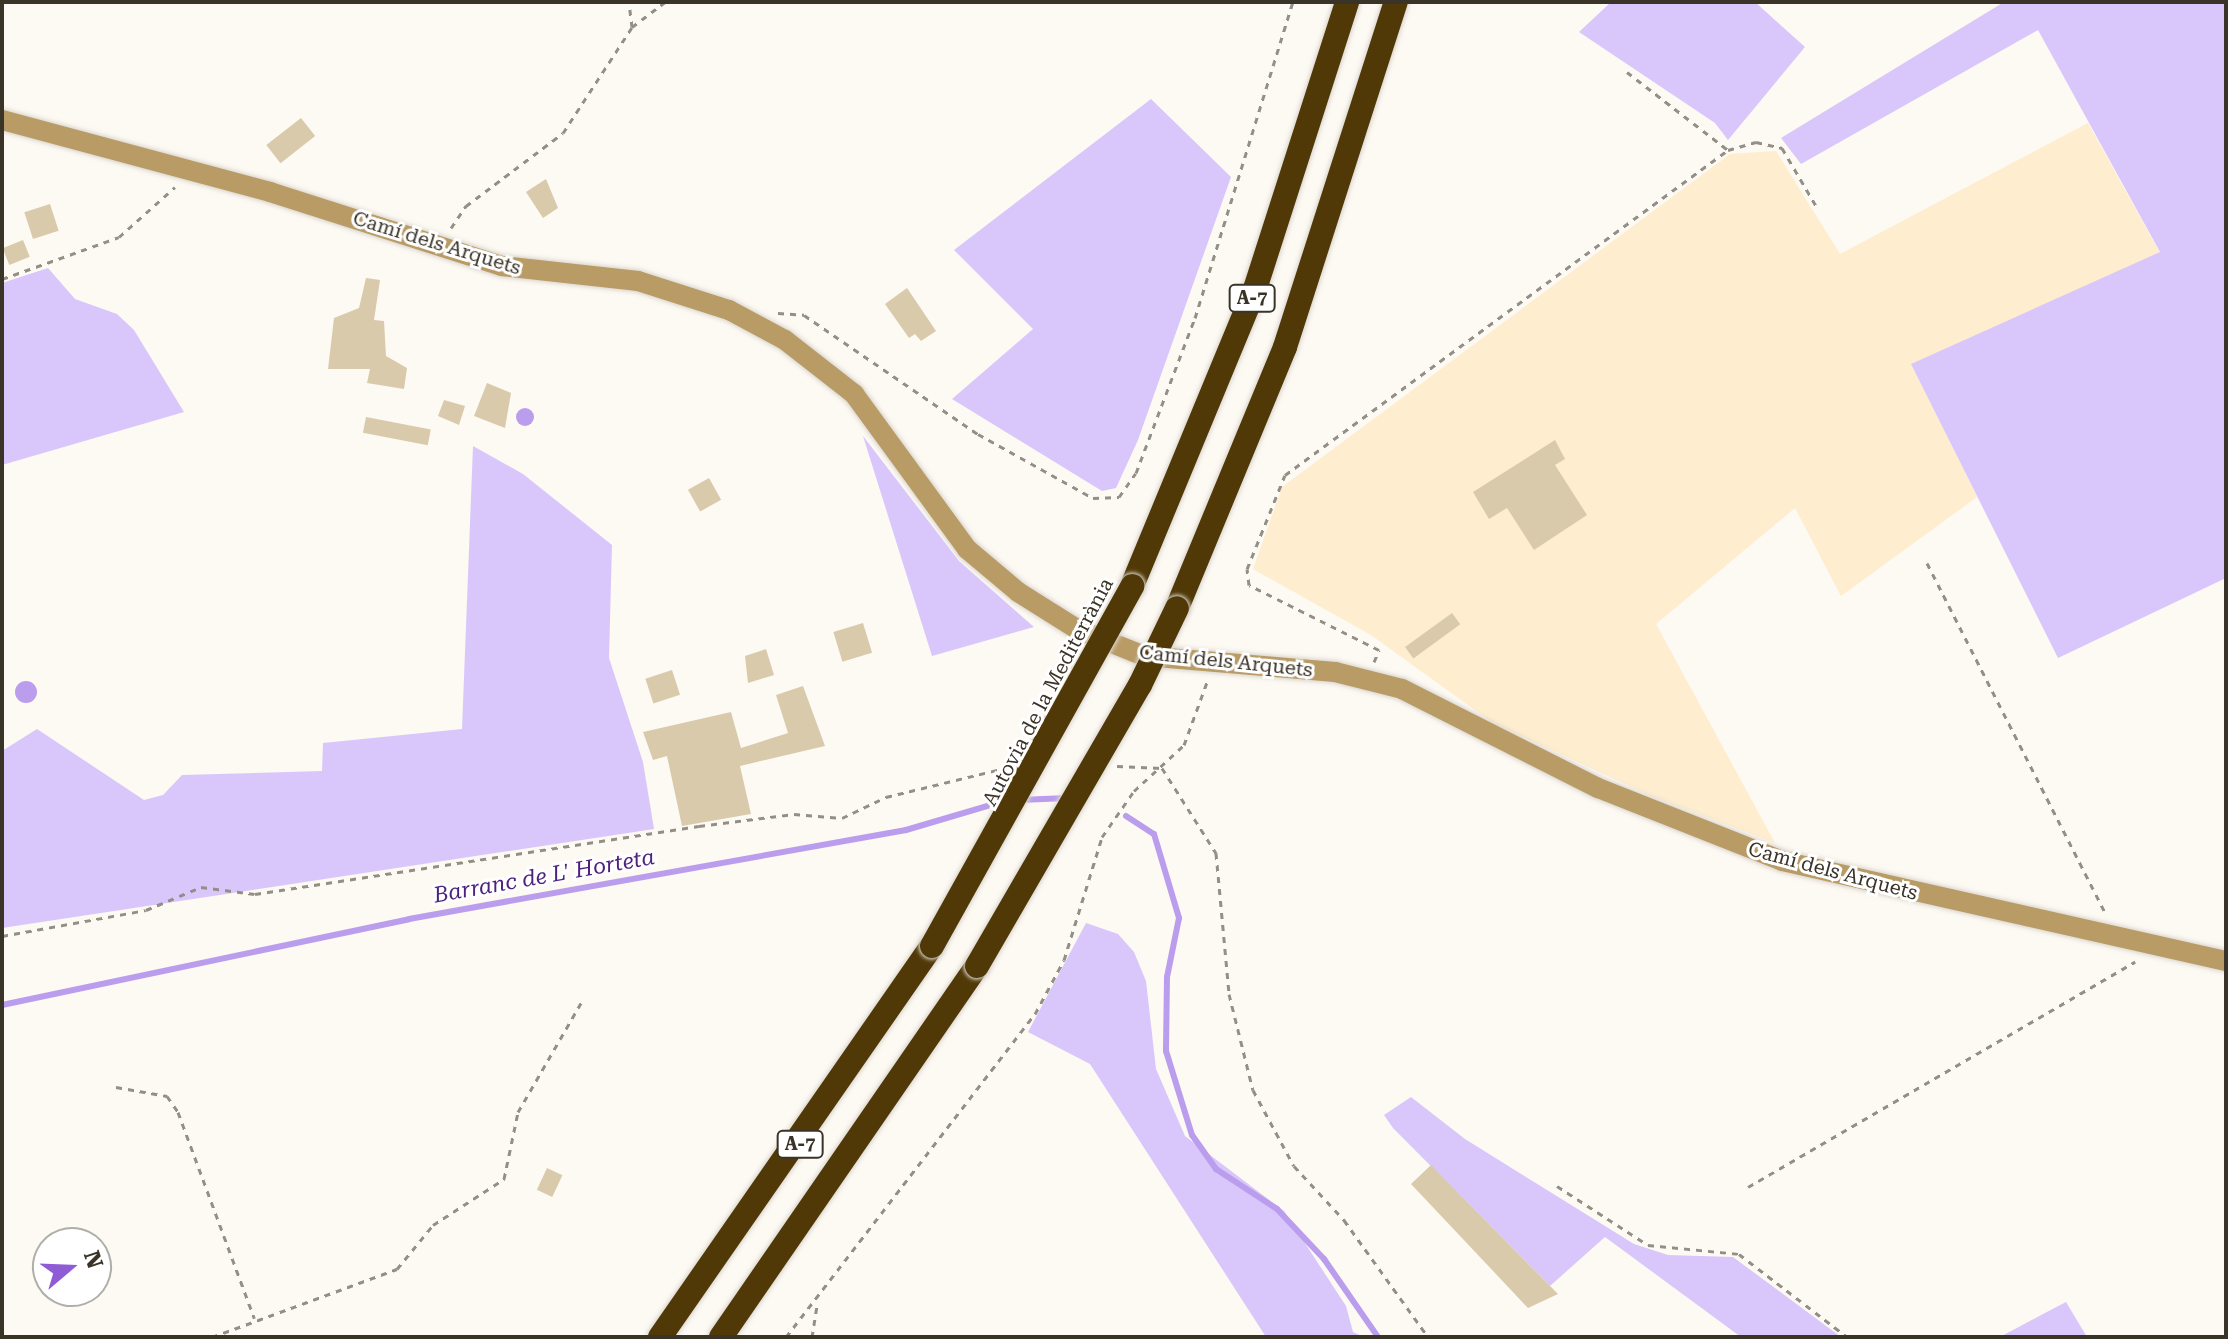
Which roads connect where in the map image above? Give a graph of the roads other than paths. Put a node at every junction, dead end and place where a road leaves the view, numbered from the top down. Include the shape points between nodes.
1 (1347, 2) edge
2 (1396, 2) edge
3 (2, 120) edge
4 (2226, 961) edge
5 (660, 1337) edge
6 (721, 1337) edge

1 - 5 highway, Autovia de la Mediterrània / A-7, bridge via 1255,289 1132,586 932,946
2 - 6 highway, A-7, bridge via 1285,347 1140,685 977,966
3 - 4 street, Camí dels Arquets via 544,275 664,287 785,340 854,394 967,549 1018,592 1077,629 1144,656 1366,680 1402,689 1703,834 1852,880

